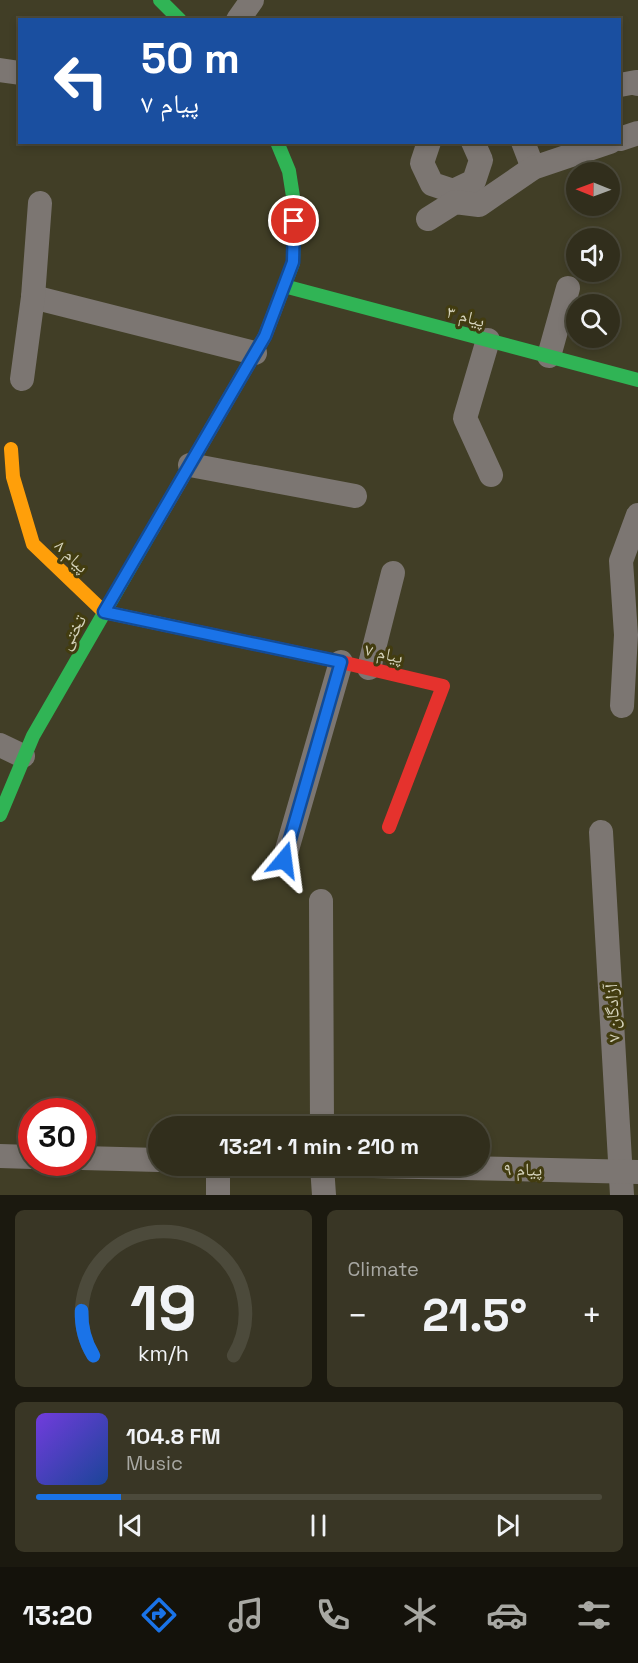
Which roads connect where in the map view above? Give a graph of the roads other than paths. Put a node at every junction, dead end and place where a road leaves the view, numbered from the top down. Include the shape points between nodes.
1 (160, 0) edge
2 (252, 0) edge
3 (178, 18) edge
4 (239, 18) edge
5 (0, 70) edge
6 (18, 73) edge
7 (638, 84) edge
8 (621, 85) edge
9 (638, 134) edge
10 (621, 139) edge
11 (278, 144) edge
12 (428, 144) edge
13 (474, 144) edge
14 (524, 144) edge
15 (603, 144) edge
16 (533, 168) junction
17 (454, 196) junction
18 (40, 203) dead end
19 (428, 219) dead end
20 (284, 286) junction
21 (568, 288) dead end
22 (33, 297) junction
23 (488, 340) junction
24 (255, 353) junction
25 (549, 356) junction
26 (22, 379) dead end
27 (638, 381) edge
28 (11, 449) dead end
29 (190, 465) junction
30 (491, 475) dead end
31 (355, 496) dead end
32 (638, 515) edge
33 (393, 573) dead end
34 (104, 612) junction
35 (341, 662) junction
36 (369, 668) junction
37 (622, 706) dead end
38 (0, 745) edge
39 (23, 756) junction
40 (0, 815) edge
41 (389, 827) dead end
42 (601, 832) dead end
43 (284, 860) dead end
44 (321, 901) dead end
45 (322, 1116) edge
46 (0, 1156) edge
47 (18, 1156) edge
48 (96, 1158) edge
49 (148, 1160) edge
50 (490, 1172) edge
51 (218, 1176) edge
52 (323, 1176) edge
53 (627, 1180) edge
54 (218, 1195) edge
55 (324, 1195) edge

1 - 3 street
2 - 4 street
5 - 6 street
7 - 8 street
9 - 10 street
11 - 20 street, تختی via 289,171 294,203 293,262
12 - 17 street via 422,163 432,184
13 - 17 street via 481,159 474,181
14 - 16 street
15 - 16 street
16 - 17 street via 479,205
17 - 19 street
18 - 22 street
20 - 23 street, پيام ۳
20 - 24 street, تختی
21 - 25 street
22 - 24 street
22 - 26 street
23 - 25 street, پيام ۳
23 - 30 street via 465,418
24 - 29 street, تختی
25 - 27 street, پيام ۳
28 - 34 street, پیام ۸ via 13,477 33,544
29 - 31 street
29 - 34 street, تختی
32 - 37 street via 621,561 626,635
33 - 36 street
34 - 35 street, پیام ۷
34 - 39 street, تختی
35 - 36 street, پیام ۷
35 - 43 street
36 - 41 street, پیام ۷ via 443,686
38 - 39 street
39 - 40 street, تختی
42 - 53 street, آزادگان ۷
44 - 45 street
46 - 47 street
48 - 49 street
50 - 53 street, پیام ۹
51 - 54 street
52 - 55 street

